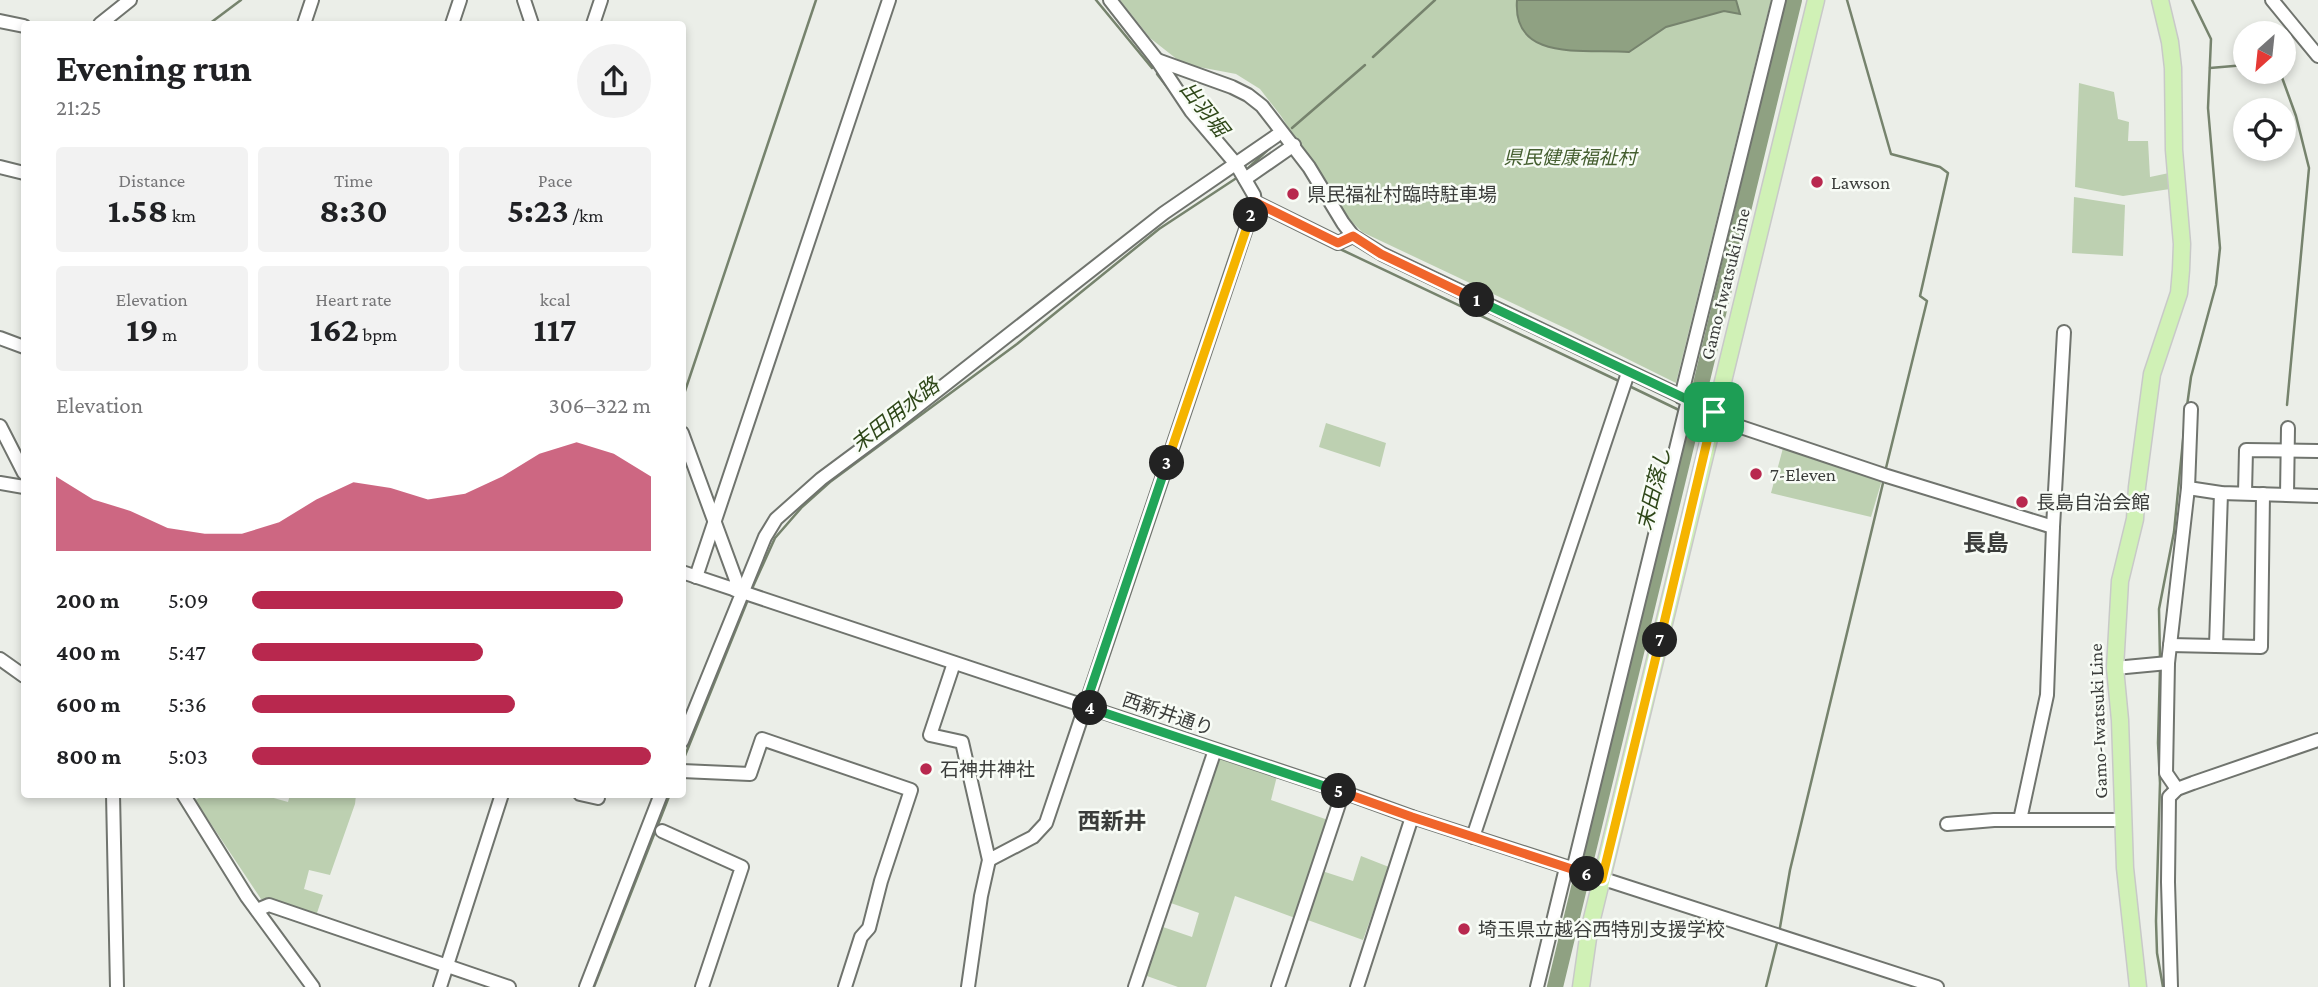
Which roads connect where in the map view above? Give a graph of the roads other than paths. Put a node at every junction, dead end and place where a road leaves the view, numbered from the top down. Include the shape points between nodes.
1 (130, 0) edge
2 (312, 0) edge
3 (460, 0) edge
4 (523, 0) edge
5 (601, 0) edge
6 (889, 0) edge
7 (1110, 0) edge
8 (1779, 0) edge
9 (1816, 0) edge
10 (2160, 0) edge
11 (2272, 0) edge
12 (0, 21) edge
13 (104, 21) edge
14 (305, 21) edge
15 (453, 21) edge
16 (531, 21) edge
17 (594, 21) edge
18 (21, 25) edge
19 (2318, 57) edge
20 (1157, 60) junction
21 (1276, 136) dead end
22 (1294, 145) junction
23 (1236, 164) junction
24 (0, 167) edge
25 (21, 172) edge
26 (1245, 179) junction
27 (1255, 202) junction
28 (1353, 236) junction
29 (2064, 332) dead end
30 (0, 338) edge
31 (21, 346) edge
32 (1628, 373) junction
33 (1684, 399) junction
34 (2191, 409) dead end
35 (1714, 412) junction
36 (0, 426) edge
37 (2288, 428) dead end
38 (686, 444) edge
39 (2287, 451) junction
40 (2318, 451) edge
41 (21, 466) edge
42 (0, 483) edge
43 (21, 486) edge
44 (2188, 488) junction
45 (2221, 492) junction
46 (2245, 493) junction
47 (2263, 494) junction
48 (2287, 495) junction
49 (2318, 496) edge
50 (715, 520) junction
51 (2053, 527) junction
52 (686, 573) edge
53 (696, 577) junction
54 (739, 591) junction
55 (2170, 645) junction
56 (2216, 646) junction
57 (0, 659) edge
58 (954, 663) junction
59 (2168, 663) junction
60 (2115, 668) junction
61 (21, 674) edge
62 (1085, 706) junction
63 (686, 730) edge
64 (2318, 740) edge
65 (1215, 750) junction
66 (686, 771) edge
67 (2178, 789) junction
68 (1343, 792) junction
69 (113, 798) edge
70 (186, 798) edge
71 (501, 798) edge
72 (659, 798) edge
73 (1412, 817) junction
74 (2020, 820) junction
75 (2122, 820) junction
76 (1947, 824) dead end
77 (662, 831) dead end
78 (1473, 837) junction
79 (989, 859) junction
80 (1569, 869) junction
81 (1602, 879) junction
82 (257, 910) junction
83 (447, 967) junction
84 (117, 987) edge
85 (313, 987) edge
86 (440, 987) edge
87 (509, 987) edge
88 (586, 987) edge
89 (702, 987) edge
90 (845, 987) edge
91 (968, 987) edge
92 (1135, 987) edge
93 (1278, 987) edge
94 (1357, 987) edge
95 (1538, 987) edge
96 (1581, 987) edge
97 (1937, 987) edge
98 (2138, 987) edge
99 (2171, 987) edge

1 - 13 street
2 - 14 street
3 - 15 street
4 - 16 street
5 - 17 street
6 - 50 street
7 - 20 street
8 - 33 street
9 - 35 main road, Gamo-Iwatsuki Line
10 - 60 main road, Gamo-Iwatsuki Line via 2173,68 2181,270 2179,293 2152,374 2135,519 2120,581
11 - 19 street
12 - 18 street
20 - 22 street via 1248,95
20 - 23 street via 1191,111
21 - 23 street
22 - 26 street
22 - 28 street
23 - 26 street
23 - 54 street via 1164,213 821,479 776,519
24 - 25 street
26 - 27 street
27 - 28 street via 1338,243
27 - 62 street
28 - 32 street via 1381,254
29 - 51 street
30 - 31 street
32 - 33 street
32 - 78 street
33 - 35 street
33 - 80 street
34 - 44 street
35 - 51 street via 1720,420
35 - 81 main road, Gamo-Iwatsuki Line
36 - 41 street
37 - 39 street
38 - 50 street
39 - 40 street
39 - 46 street via 2246,450
39 - 48 street
42 - 43 street
44 - 45 street
44 - 55 street
45 - 46 street
45 - 56 street
46 - 47 street
47 - 48 street
47 - 56 street via 2261,647
48 - 49 street
50 - 53 street
50 - 54 street
51 - 74 street via 2047,695
52 - 53 street, 西新井通り
53 - 54 street, 西新井通り
54 - 58 street, 西新井通り
54 - 63 street
55 - 56 street
55 - 59 street
57 - 61 street
58 - 62 street, 西新井通り
58 - 79 street via 930,735 962,742
59 - 60 street
59 - 67 street via 2166,773
60 - 75 main road, Gamo-Iwatsuki Line
62 - 65 street, 西新井通り
62 - 79 street via 1046,823 1033,837
64 - 67 street
65 - 68 street, 西新井通り
65 - 92 street
66 - 90 street via 750,774 762,739 911,790 869,928 861,937
67 - 99 street via 2169,797
68 - 73 street, 西新井通り
68 - 93 street
69 - 84 street
70 - 82 street
71 - 83 street
72 - 88 street
73 - 78 street, 西新井通り
73 - 94 street
74 - 75 street
74 - 76 street
75 - 98 main road, Gamo-Iwatsuki Line
77 - 89 street via 742,867
78 - 80 street, 西新井通り
79 - 91 street
80 - 81 street, 西新井通り
80 - 95 street
81 - 96 main road, Gamo-Iwatsuki Line
81 - 97 street, 西新井通り
82 - 83 street via 269,905
82 - 85 street
83 - 86 street
83 - 87 street

